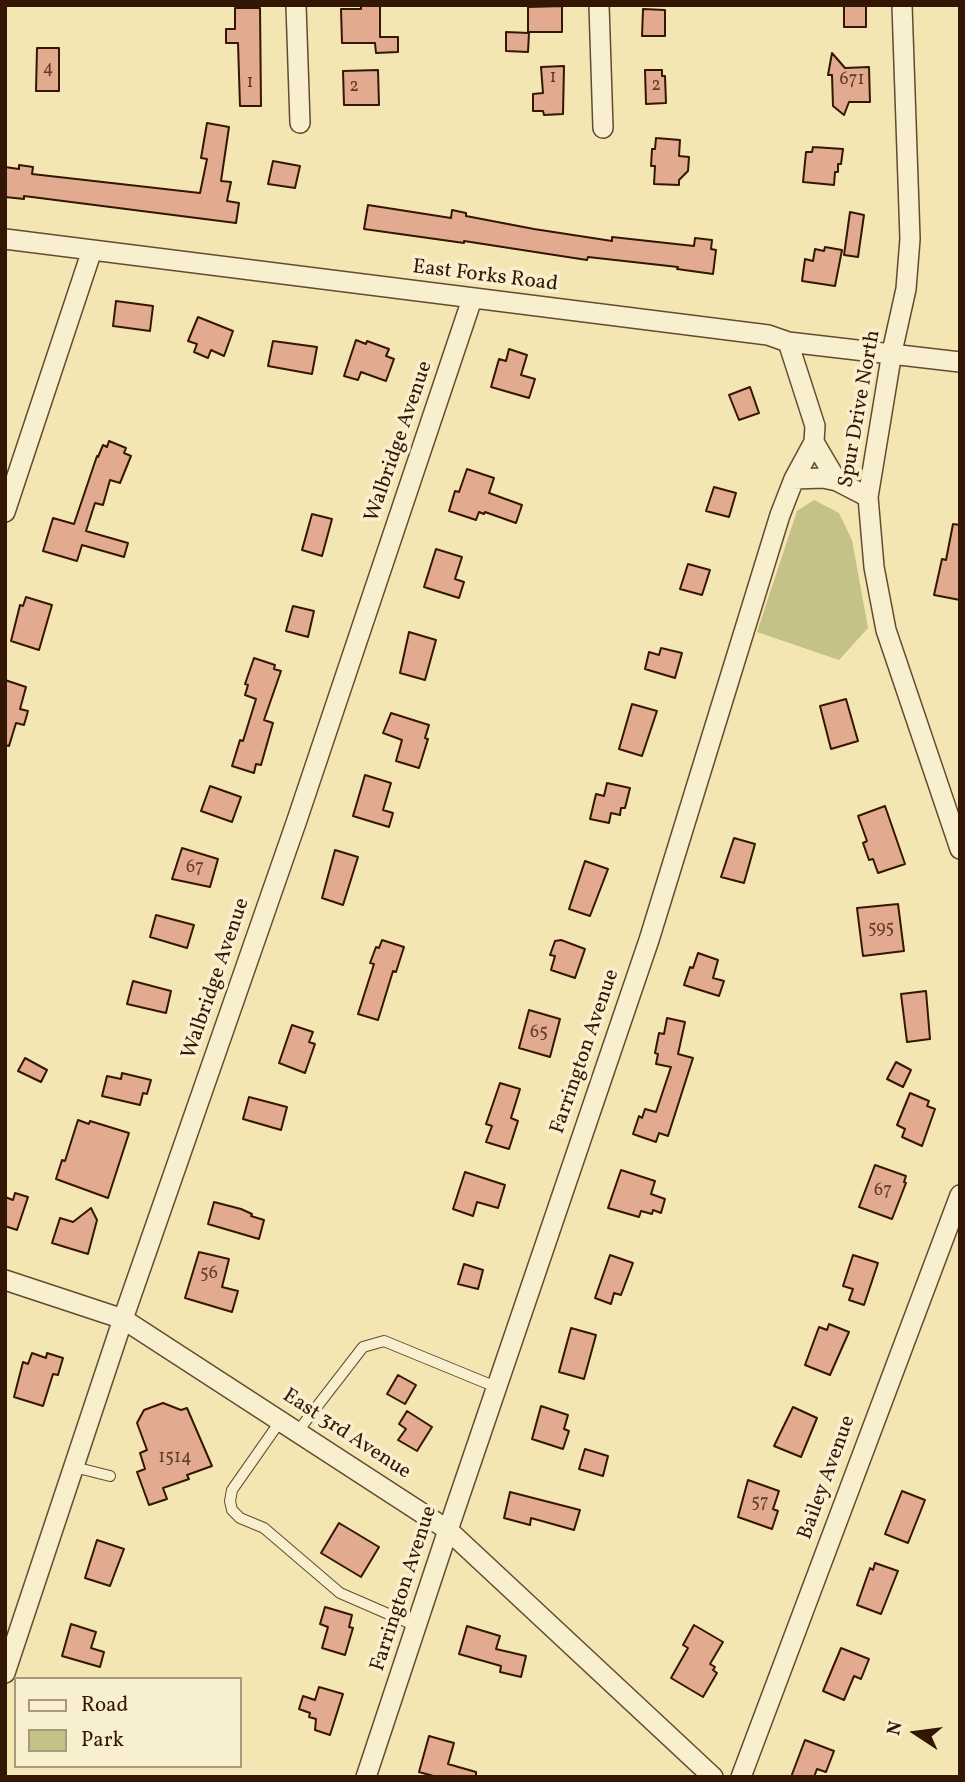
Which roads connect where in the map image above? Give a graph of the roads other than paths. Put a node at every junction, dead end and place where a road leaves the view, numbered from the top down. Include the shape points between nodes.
1 (296, 5) edge
2 (599, 5) edge
3 (902, 5) edge
4 (300, 123) dead end
5 (603, 128) dead end
6 (5, 239) edge
7 (92, 250) junction
8 (472, 299) junction
9 (788, 342) junction
10 (892, 352) junction
11 (960, 362) edge
12 (814, 442) junction
13 (794, 479) junction
14 (837, 481) junction
15 (868, 497) junction
16 (5, 512) edge
17 (960, 849) edge
18 (960, 1195) edge
19 (5, 1280) edge
20 (123, 1319) junction
21 (496, 1387) junction
22 (281, 1420) junction
23 (298, 1431) junction
24 (74, 1467) junction
25 (110, 1476) dead end
26 (448, 1530) junction
27 (416, 1626) junction
28 (5, 1673) edge
29 (366, 1777) edge
30 (713, 1777) edge
31 (741, 1777) edge

1 - 4 street
2 - 5 street
3 - 10 street, Spur Drive North via 910,239 906,289
6 - 7 street, East Forks Road
7 - 8 street, East Forks Road
7 - 16 street
8 - 9 street, East Forks Road via 768,335
8 - 20 street, Walbridge Avenue
9 - 10 street, East Forks Road
9 - 12 street via 815,426
10 - 11 street, East Forks Road
10 - 15 street, Spur Drive North
12 - 13 street, Farrington Avenue
12 - 14 street
13 - 14 street
13 - 21 street, Farrington Avenue via 779,515 649,940
14 - 15 street
15 - 17 street, Spur Drive North via 886,630
18 - 31 street, Bailey Avenue
19 - 20 street, East 3rd Avenue
20 - 22 street, East 3rd Avenue
20 - 24 street, Walbridge Avenue
21 - 23 lane via 384,1341 363,1347
21 - 26 street, Farrington Avenue
22 - 23 street, East 3rd Avenue
22 - 27 lane via 232,1490 232,1510 264,1528 340,1593
23 - 26 street, East 3rd Avenue
24 - 25 lane
24 - 28 street, Walbridge Avenue
26 - 27 street, Farrington Avenue
26 - 30 street, East 3rd Avenue
27 - 29 street, Farrington Avenue

